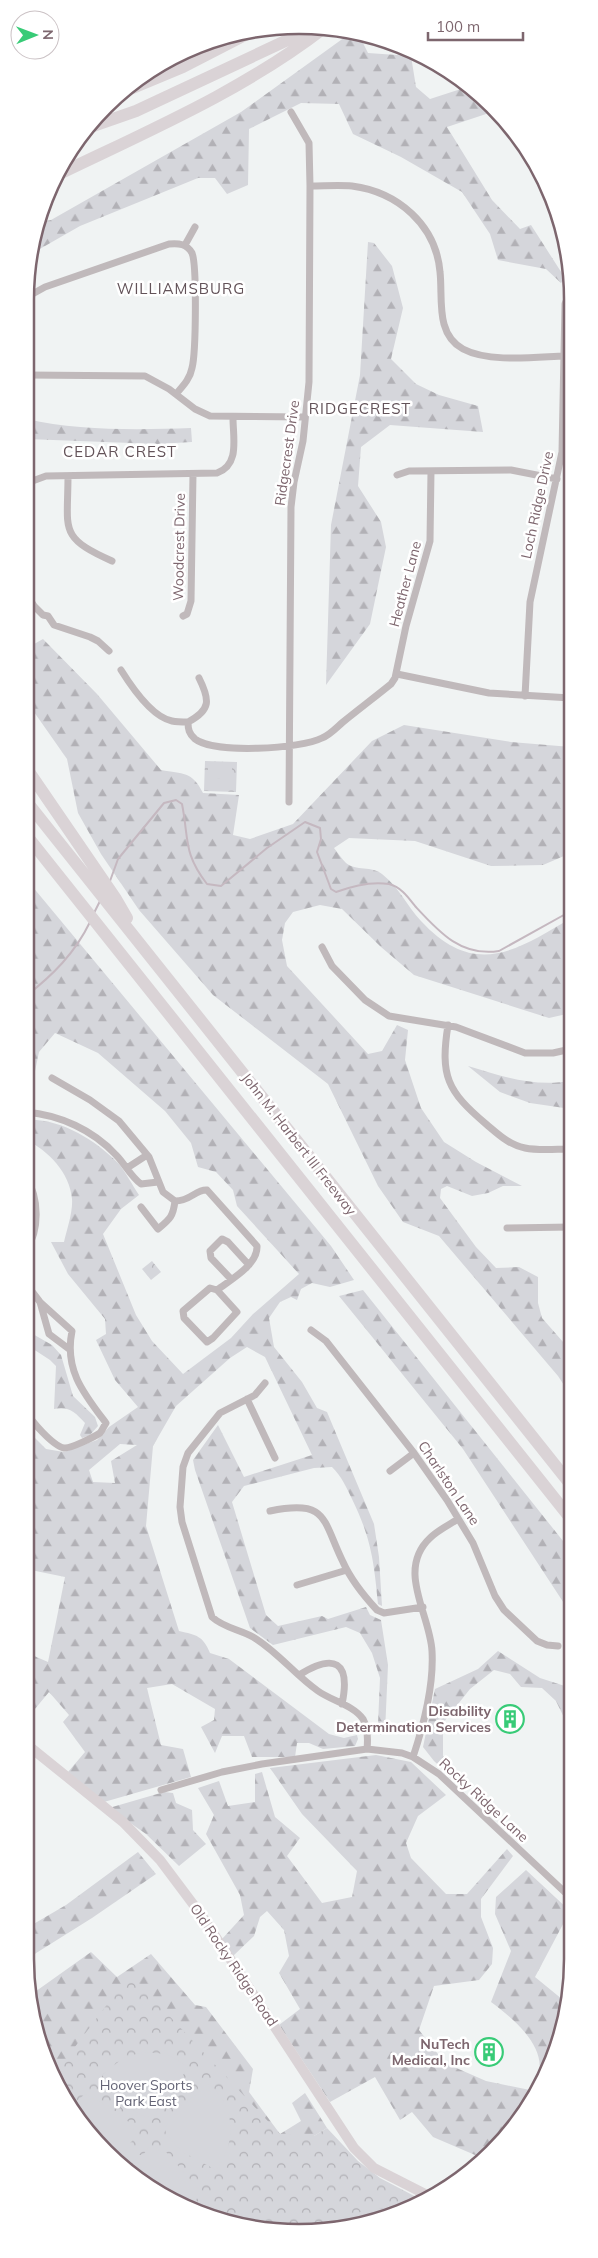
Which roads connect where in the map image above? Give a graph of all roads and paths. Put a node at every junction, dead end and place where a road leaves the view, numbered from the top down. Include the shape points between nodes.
1 (301, 34) edge
2 (316, 34) edge
3 (229, 43) edge
4 (147, 82) edge
5 (291, 112) dead end
6 (101, 123) edge
7 (91, 159) junction
8 (68, 168) edge
9 (67, 170) edge
10 (310, 186) junction
11 (195, 227) dead end
12 (185, 245) junction
13 (34, 293) edge
14 (564, 356) edge
15 (34, 375) edge
16 (176, 394) junction
17 (564, 396) edge
18 (304, 417) junction
19 (233, 418) junction
20 (432, 471) junction
21 (192, 474) junction
22 (397, 475) dead end
23 (68, 476) junction
24 (557, 479) junction
25 (34, 480) edge
26 (112, 561) dead end
27 (34, 606) edge
28 (183, 616) dead end
29 (108, 651) dead end
30 (121, 670) dead end
31 (397, 674) junction
32 (199, 678) dead end
33 (525, 696) junction
34 (564, 698) edge
35 (188, 722) junction
36 (290, 746) junction
37 (34, 781) edge
38 (289, 802) dead end
39 (34, 810) edge
40 (34, 845) edge
41 (34, 852) edge
42 (89, 871) junction
43 (70, 891) junction
44 (322, 948) dead end
45 (448, 1025) junction
46 (564, 1050) edge
47 (52, 1078) dead end
48 (34, 1114) edge
49 (564, 1149) edge
50 (147, 1155) junction
51 (127, 1168) junction
52 (158, 1182) junction
53 (34, 1191) edge
54 (175, 1201) junction
55 (141, 1207) dead end
56 (564, 1227) edge
57 (507, 1228) dead end
58 (34, 1230) edge
59 (249, 1264) junction
60 (231, 1279) junction
61 (216, 1290) junction
62 (34, 1293) edge
63 (40, 1302) junction
64 (311, 1330) dead end
65 (69, 1349) junction
66 (265, 1383) dead end
67 (247, 1399) junction
68 (34, 1423) edge
69 (414, 1453) junction
70 (275, 1458) dead end
71 (390, 1471) dead end
72 (564, 1476) edge
73 (564, 1509) edge
74 (270, 1511) dead end
75 (458, 1519) junction
76 (347, 1570) junction
77 (297, 1585) dead end
78 (423, 1607) junction
79 (558, 1646) dead end
80 (299, 1675) junction
81 (342, 1704) junction
82 (367, 1749) junction
83 (34, 1750) edge
84 (413, 1757) junction
85 (161, 1790) dead end
86 (564, 1891) edge
87 (424, 2193) edge

1 - 6 highway via 237,66
2 - 7 highway via 253,76
3 - 4 highway
5 - 10 street, Ridgecrest Drive via 309,143
7 - 8 highway
7 - 9 highway
10 - 14 street via 351,186 380,192 409,210 428,233 438,257 444,324 449,336 462,348 491,357
10 - 18 street, Ridgecrest Drive via 309,382
11 - 12 street
12 - 13 street via 169,244
12 - 16 street via 194,260 193,358 190,376
15 - 16 street via 145,376
16 - 19 street via 204,414
17 - 24 street, Loch Ridge Drive
18 - 19 street
18 - 36 street, Ridgecrest Drive via 292,500
19 - 21 street via 234,453 230,464 217,473
20 - 22 street
20 - 24 street via 512,470
20 - 31 street, Heather Lane via 430,541 406,626
21 - 23 street
21 - 28 street, Woodcrest Drive via 191,601 190,609
23 - 25 street via 46,476
23 - 26 street via 70,534 85,549
24 - 33 street, Loch Ridge Drive via 530,602
27 - 29 street via 54,625 90,637
30 - 35 street via 158,714 171,721
31 - 33 street via 469,690
31 - 36 street via 391,684 324,738
32 - 35 street via 207,703 200,716
33 - 34 street
35 - 36 street via 188,731 211,746
36 - 38 street, Ridgecrest Drive
37 - 42 highway
39 - 42 highway
40 - 43 highway, John M. Harbert III Freeway
41 - 43 highway
42 - 72 highway, John M. Harbert III Freeway via 116,899 145,950
43 - 73 highway, John M. Harbert III Freeway
44 - 45 street via 332,966 381,1012
45 - 46 street via 525,1052
45 - 49 street via 445,1068 451,1086 466,1107 513,1144 526,1148
47 - 50 street via 119,1121
48 - 51 street via 60,1119 80,1128 110,1148
50 - 51 street
50 - 52 street
51 - 52 street via 141,1184
52 - 54 street via 163,1192
53 - 58 street
54 - 55 street via 172,1217 158,1229
54 - 59 street via 185,1201 207,1190 255,1243 258,1250
56 - 57 street
59 - 60 street
59 - 60 street via 222,1239 210,1251 211,1258
60 - 61 street
61 - 61 street via 236,1312 207,1342 184,1318 184,1311 210,1288
62 - 63 street
63 - 65 street via 49,1334
63 - 65 street via 72,1331
64 - 69 street, Charlston Lane via 326,1341
65 - 68 street via 73,1371 106,1424 100,1433 64,1448
66 - 67 street
67 - 70 street
67 - 80 street via 220,1413 188,1453 183,1467 182,1522 212,1617 218,1623 252,1636
69 - 71 street
69 - 75 street, Charlston Lane
74 - 76 street via 302,1507 318,1514 327,1524
75 - 78 street via 432,1536 418,1555 415,1583
75 - 79 street, Charlston Lane via 504,1610 537,1641
76 - 77 street
76 - 78 street via 377,1610 384,1613
78 - 84 street via 433,1662
80 - 81 street via 319,1692
80 - 81 street via 329,1662 341,1666
81 - 82 street via 364,1721 368,1734
82 - 84 street, Rocky Ridge Lane
82 - 85 street, Rocky Ridge Lane via 242,1768
83 - 87 street, Old Rocky Ridge Road via 123,1822 160,1860 202,1916 354,2148 374,2168
84 - 86 street, Rocky Ridge Lane via 453,1786

